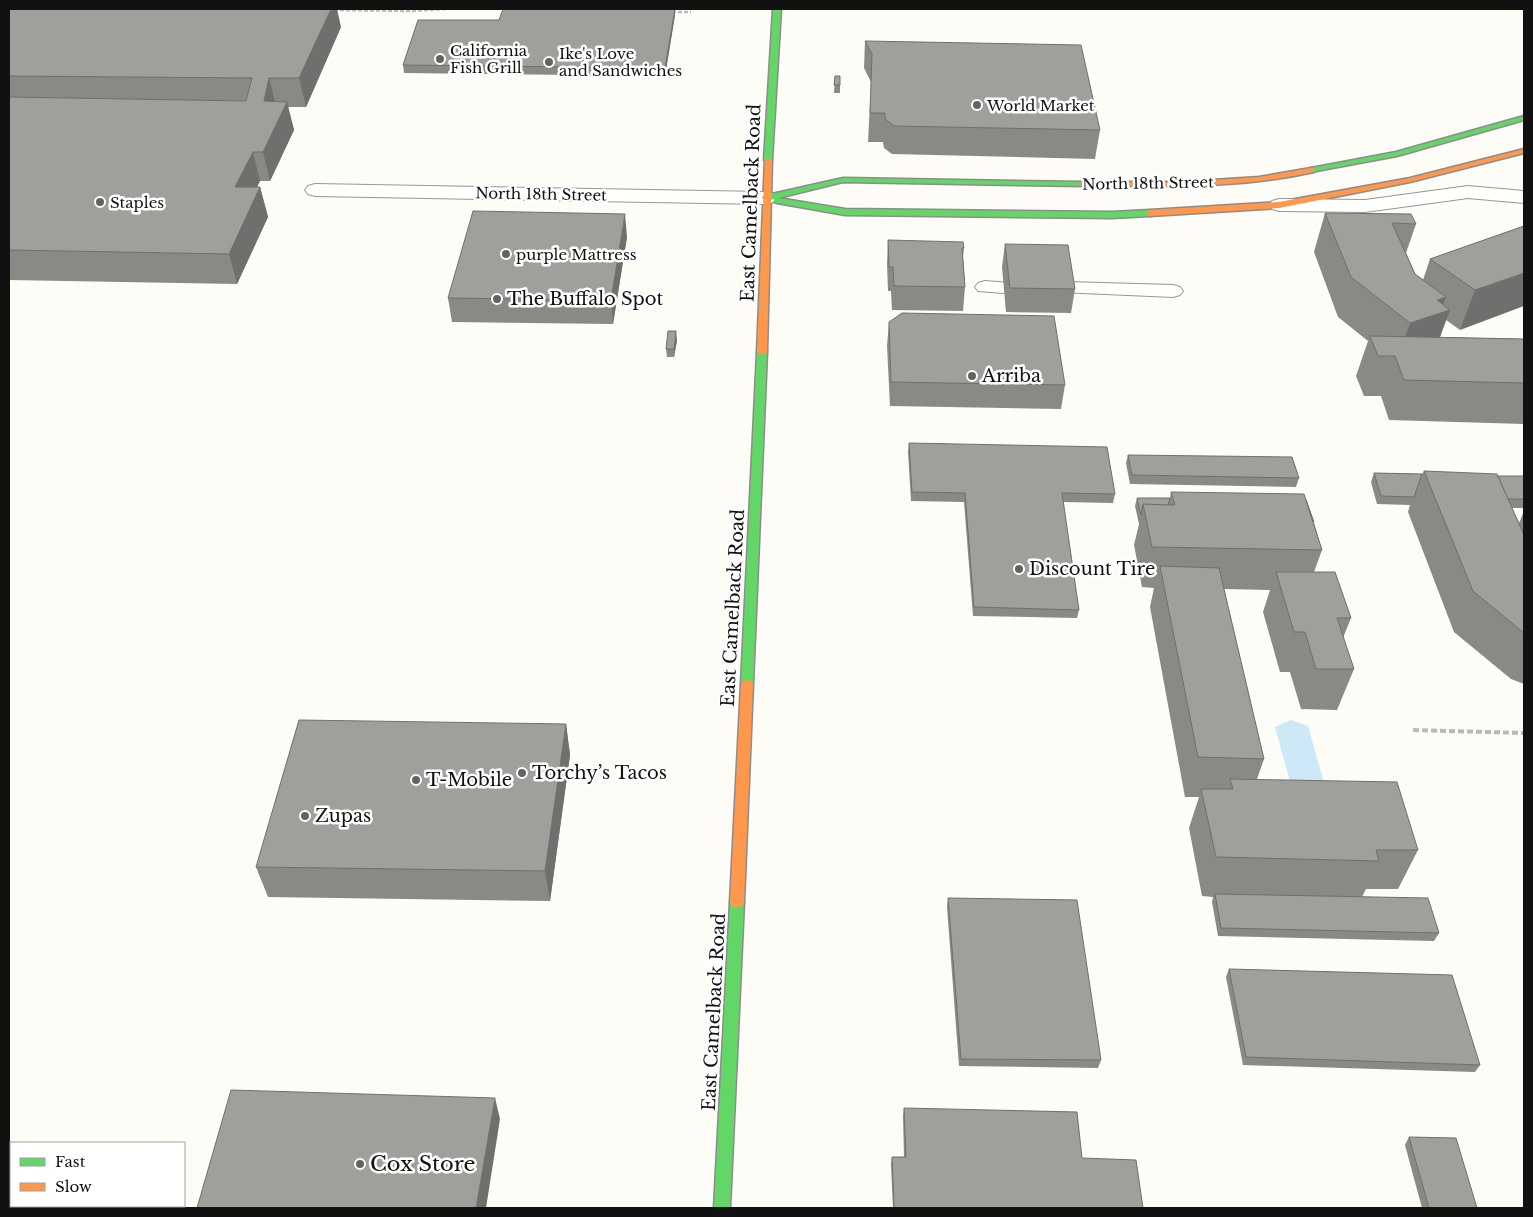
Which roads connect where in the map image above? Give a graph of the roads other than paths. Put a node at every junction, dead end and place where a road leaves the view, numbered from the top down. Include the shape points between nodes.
1 (777, 14) edge
2 (1524, 118) edge
3 (1524, 151) edge
4 (315, 190) dead end
5 (1524, 197) edge
6 (766, 198) junction
7 (1278, 204) junction
8 (1067, 288) edge
9 (1173, 291) dead end
10 (722, 1208) edge

1 - 6 main road, East Camelback Road
2 - 6 main road, North 18th Street via 1397,154 1259,179 1109,185 843,180
3 - 7 main road, North 18th Street via 1410,180
4 - 6 street, North 18th Street
5 - 7 street, North 18th Street via 1468,192 1365,206
6 - 7 main road, North 18th Street via 845,212 1112,215
6 - 10 main road, East Camelback Road via 760,421
8 - 9 lane

